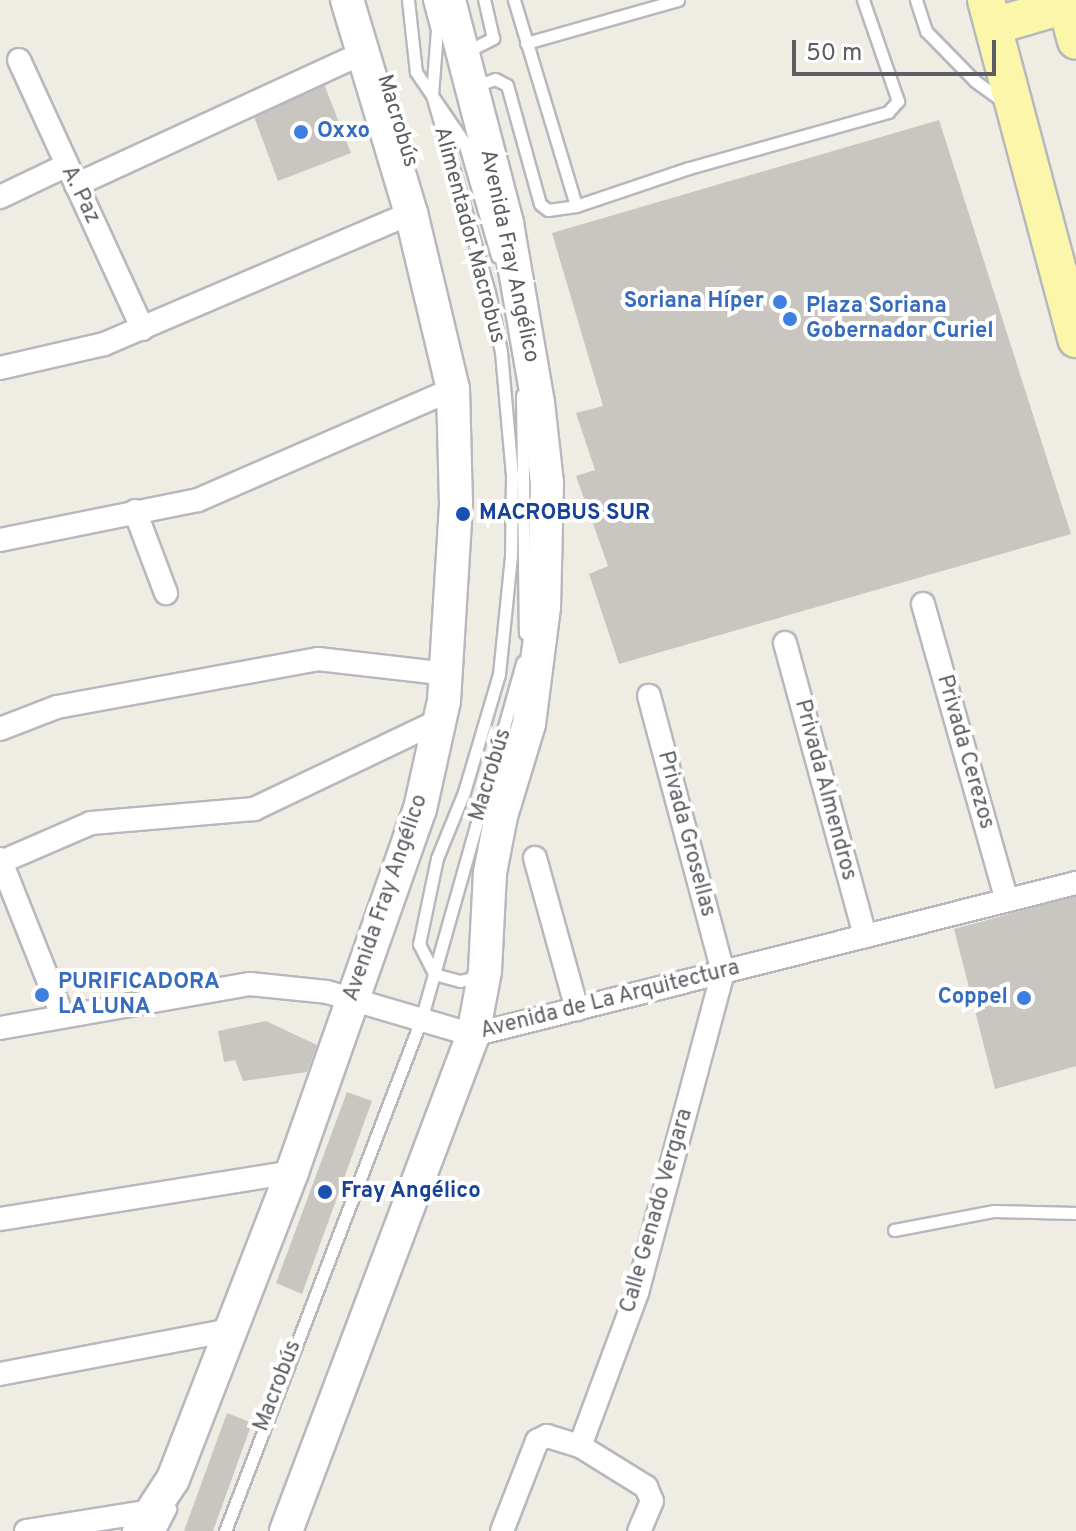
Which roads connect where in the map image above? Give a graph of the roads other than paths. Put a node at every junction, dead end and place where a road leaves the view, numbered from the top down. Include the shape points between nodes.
1 (347, 0) edge
2 (360, 0) edge
3 (408, 0) edge
4 (429, 0) edge
5 (449, 0) edge
6 (484, 0) edge
7 (514, 0) edge
8 (678, 0) edge
9 (863, 0) edge
10 (916, 0) edge
11 (1065, 2) edge
12 (990, 13) edge
13 (1076, 41) edge
14 (526, 43) junction
15 (363, 53) junction
16 (463, 54) junction
17 (19, 60) dead end
18 (472, 87) junction
19 (432, 95) junction
20 (1018, 112) junction
21 (70, 176) junction
22 (0, 197) edge
23 (576, 206) junction
24 (411, 213) junction
25 (143, 329) junction
26 (1076, 339) edge
27 (0, 368) edge
28 (453, 389) junction
29 (135, 511) junction
30 (0, 540) edge
31 (166, 593) dead end
32 (923, 604) dead end
33 (785, 643) dead end
34 (447, 674) junction
35 (649, 696) dead end
36 (436, 722) junction
37 (0, 729) edge
38 (535, 858) dead end
39 (0, 861) edge
40 (1076, 883) edge
41 (1007, 900) junction
42 (865, 936) junction
43 (485, 971) junction
44 (723, 972) junction
45 (434, 974) junction
46 (356, 1000) junction
47 (577, 1009) junction
48 (62, 1015) junction
49 (421, 1020) junction
50 (0, 1028) edge
51 (473, 1035) junction
52 (292, 1172) junction
53 (1076, 1213) edge
54 (0, 1219) edge
55 (894, 1230) dead end
56 (231, 1330) junction
57 (0, 1374) edge
58 (580, 1446) junction
59 (150, 1524) edge
60 (26, 1531) edge
61 (225, 1531) edge
62 (286, 1531) edge
63 (502, 1531) edge
64 (639, 1531) edge

1 - 15 street, Avenida Fray Angélico
2 - 46 lane, Macrobús via 442,281 459,372 465,468 457,685 423,826
3 - 19 lane, Macrobús via 411,52
4 - 19 lane, Alimentador Macrobus via 437,30
5 - 16 street, Avenida Fray Angélico
6 - 16 lane via 493,38
7 - 14 lane
8 - 14 lane
9 - 23 lane via 898,101 888,112
10 - 20 lane via 926,31 975,81
11 - 12 main road
11 - 13 main road
12 - 20 main road
14 - 23 lane
15 - 21 street
15 - 24 street, Avenida Fray Angélico
16 - 18 street, Avenida Fray Angélico
17 - 21 street, A. Paz
18 - 23 lane via 495,79 507,85 540,204 548,210
18 - 43 street, Avenida Fray Angélico via 510,238 547,483 542,622 529,724 490,873
19 - 45 lane, Alimentador Macrobus via 489,292 501,352 512,476 511,556 499,674 421,919 419,944
19 - 45 lane, Macrobús via 464,142 516,343 528,599 522,662 505,733
20 - 26 main road
21 - 22 street
21 - 25 street, A. Paz
24 - 25 street
24 - 28 street, Avenida Fray Angélico
25 - 27 street via 104,344
28 - 29 street via 198,500
28 - 34 street, Avenida Fray Angélico via 456,504
29 - 30 street
29 - 31 street
32 - 41 street, Privada Cerezos
33 - 42 street, Privada Almendros
34 - 36 street, Avenida Fray Angélico
34 - 37 street via 318,659 57,707
35 - 44 street, Privada Grosellas
36 - 39 street via 254,809 91,823
36 - 46 street, Avenida Fray Angélico via 420,809
38 - 47 street
39 - 48 street
40 - 41 street, Avenida de La Arquitectura
41 - 42 street, Avenida de La Arquitectura
42 - 44 street, Avenida de La Arquitectura
43 - 45 lane via 476,980
43 - 51 street, Avenida Fray Angélico
44 - 47 street, Avenida de La Arquitectura
44 - 58 street, Calle Genado Vergara via 637,1293
45 - 49 lane, Macrobús
46 - 48 street, Avenida de La Arquitectura via 250,984
46 - 49 street, Avenida de La Arquitectura
46 - 52 street, Avenida Fray Angélico
46 - 59 lane, Macrobús via 301,1181
47 - 51 street, Avenida de La Arquitectura
48 - 50 street, Avenida de La Arquitectura
49 - 51 street, Avenida de La Arquitectura
49 - 61 lane, Macrobús
51 - 62 street, Avenida Fray Angélico
52 - 54 street
52 - 56 street, Avenida Fray Angélico
53 - 55 lane via 994,1211
56 - 57 street
56 - 59 street, Avenida Fray Angélico
58 - 63 street via 547,1436 537,1441
58 - 64 street via 646,1487 652,1501
59 - 60 street

